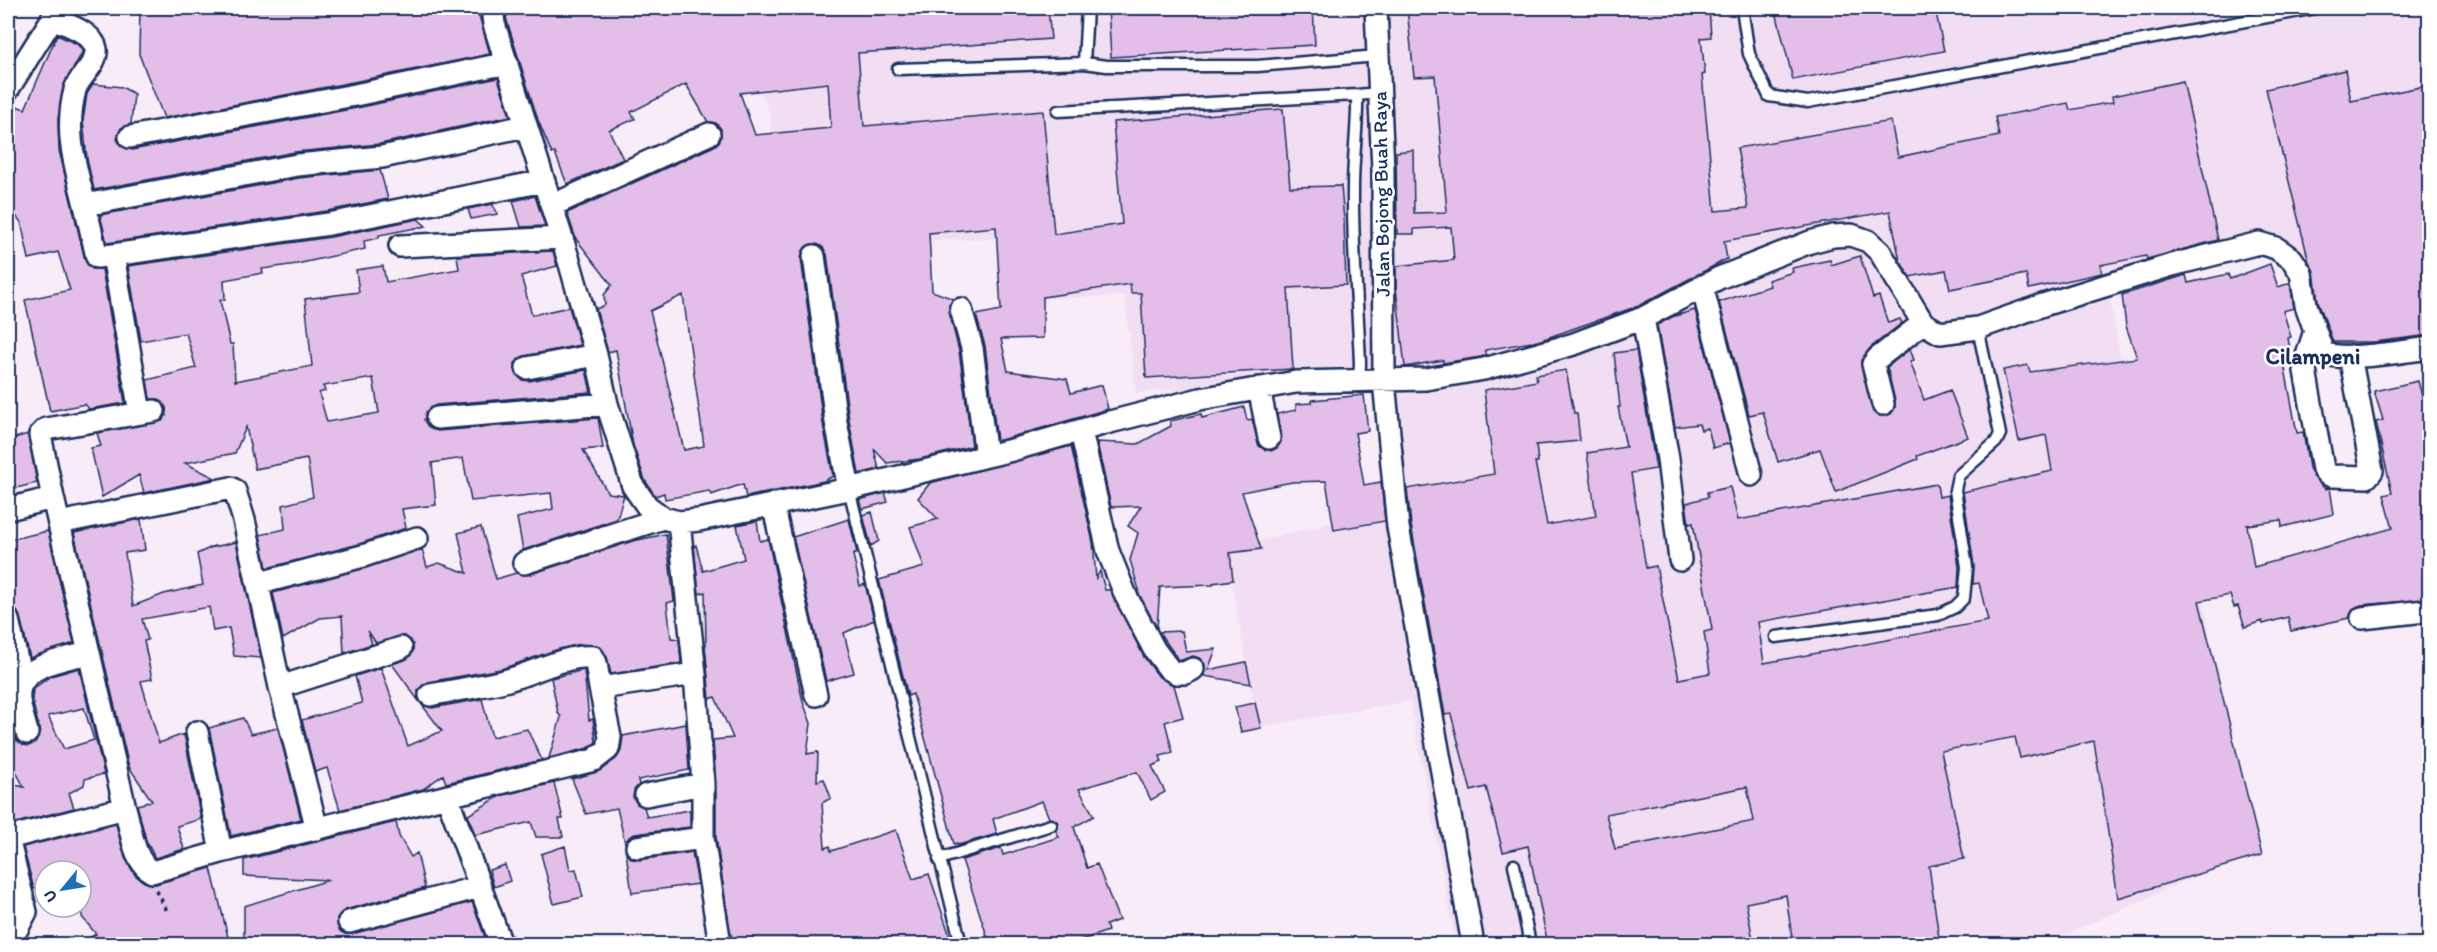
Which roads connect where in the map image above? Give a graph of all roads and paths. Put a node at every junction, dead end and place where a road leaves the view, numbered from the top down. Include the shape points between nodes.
1 (492, 8) edge
2 (1087, 8) edge
3 (1376, 8) edge
4 (1742, 8) edge
5 (2316, 8) edge
6 (55, 13) edge
7 (1378, 56) junction
8 (507, 63) junction
9 (1084, 63) junction
10 (898, 69) dead end
11 (8, 89) edge
12 (1379, 93) junction
13 (1357, 95) junction
14 (1058, 111) dead end
15 (525, 126) junction
16 (709, 134) dead end
17 (130, 137) dead end
18 (544, 181) junction
19 (85, 205) junction
20 (552, 206) junction
21 (562, 238) junction
22 (400, 246) dead end
23 (113, 255) junction
24 (814, 256) dead end
25 (1702, 286) junction
26 (961, 309) dead end
27 (1643, 318) junction
28 (1923, 323) junction
29 (1978, 328) junction
30 (2314, 331) junction
31 (2430, 348) edge
32 (596, 356) junction
33 (2350, 356) junction
34 (527, 368) dead end
35 (1359, 381) junction
36 (1383, 381) junction
37 (1259, 388) junction
38 (607, 404) junction
39 (1883, 404) dead end
40 (436, 418) dead end
41 (1081, 431) junction
42 (1269, 438) dead end
43 (986, 456) junction
44 (1751, 475) dead end
45 (849, 489) junction
46 (51, 491) junction
47 (8, 494) edge
48 (773, 504) junction
49 (8, 508) edge
50 (671, 520) junction
51 (58, 523) junction
52 (417, 538) dead end
53 (1680, 560) dead end
54 (524, 563) dead end
55 (260, 584) junction
56 (2430, 613) edge
57 (2362, 618) dead end
58 (8, 620) edge
59 (1776, 637) dead end
60 (401, 648) dead end
61 (88, 653) junction
62 (1193, 669) dead end
63 (695, 674) junction
64 (22, 682) junction
65 (280, 687) junction
66 (600, 688) junction
67 (430, 695) dead end
68 (816, 695) dead end
69 (197, 732) dead end
70 (27, 733) dead end
71 (703, 784) junction
72 (646, 795) dead end
73 (447, 796) junction
74 (126, 808) junction
75 (1051, 825) dead end
76 (317, 829) junction
77 (8, 838) edge
78 (703, 838) junction
79 (637, 847) dead end
80 (221, 852) junction
81 (939, 859) junction
82 (1514, 865) dead end
83 (479, 887) junction
84 (349, 922) dead end
85 (9, 945) edge
86 (501, 945) edge
87 (720, 945) edge
88 (961, 945) edge
89 (1473, 945) edge
90 (1530, 945) edge

1 - 8 street
2 - 9 lane
3 - 7 street, Jalan Bojong Buah Raya
4 - 5 lane via 1749,54 1769,96 1808,102
6 - 11 street
6 - 19 street via 85,34 96,50 75,87 69,123 70,144
7 - 9 lane via 1257,66
7 - 12 street, Jalan Bojong Buah Raya
8 - 15 street
8 - 17 street
9 - 10 lane
12 - 13 lane
12 - 36 street, Jalan Bojong Buah Raya
13 - 14 lane
13 - 35 lane via 1353,188
15 - 18 street
15 - 19 street via 382,157 297,165
16 - 20 street
18 - 20 street
18 - 23 street via 329,224
19 - 23 street via 97,257
20 - 21 street
21 - 22 street
21 - 32 street
23 - 46 street via 147,412 42,432
24 - 45 street
25 - 27 street
25 - 28 street via 1810,242 1851,235 1868,241 1880,252
25 - 44 street
26 - 43 street via 972,348
27 - 36 street via 1574,344 1484,369 1426,379
27 - 53 street via 1668,459
28 - 29 street via 1940,333
28 - 39 street via 1873,364
29 - 30 street via 2172,265 2259,243 2292,259 2301,273
29 - 59 lane via 2000,434 1956,480 1967,567 1964,598 1938,615
30 - 33 street via 2323,353
30 - 33 street via 2304,365 2323,469 2332,476 2367,477 2372,471
31 - 33 street
32 - 34 street
32 - 38 street
35 - 36 street
35 - 37 street via 1305,381
36 - 89 street, Jalan Bojong Buah Raya via 1398,527
37 - 41 street via 1161,408
37 - 42 street
38 - 40 street
38 - 50 street via 633,486 647,506
41 - 43 street
41 - 62 street via 1108,551 1126,596 1169,669 1185,673
43 - 45 street
45 - 48 street
45 - 81 lane
46 - 47 street
46 - 49 street
46 - 51 street
48 - 50 street via 699,520
48 - 68 street
50 - 54 street
50 - 63 street
51 - 55 street via 231,488 237,494
51 - 61 street
52 - 55 street
55 - 65 street
56 - 57 street
58 - 64 street
60 - 65 street
61 - 64 street via 42,665
61 - 74 street
63 - 66 street
63 - 71 street
64 - 70 street via 18,692
65 - 76 street
66 - 67 street via 596,663 593,657 587,657 504,681
66 - 73 street via 610,737 602,755
69 - 80 street
71 - 72 street
71 - 78 street
73 - 76 street
73 - 83 street
74 - 77 street
74 - 80 street via 137,853 142,865 152,872
75 - 81 lane
76 - 80 street
77 - 85 street via 26,912
78 - 79 street
78 - 87 street
81 - 88 lane
82 - 90 lane
83 - 84 street
83 - 86 street

